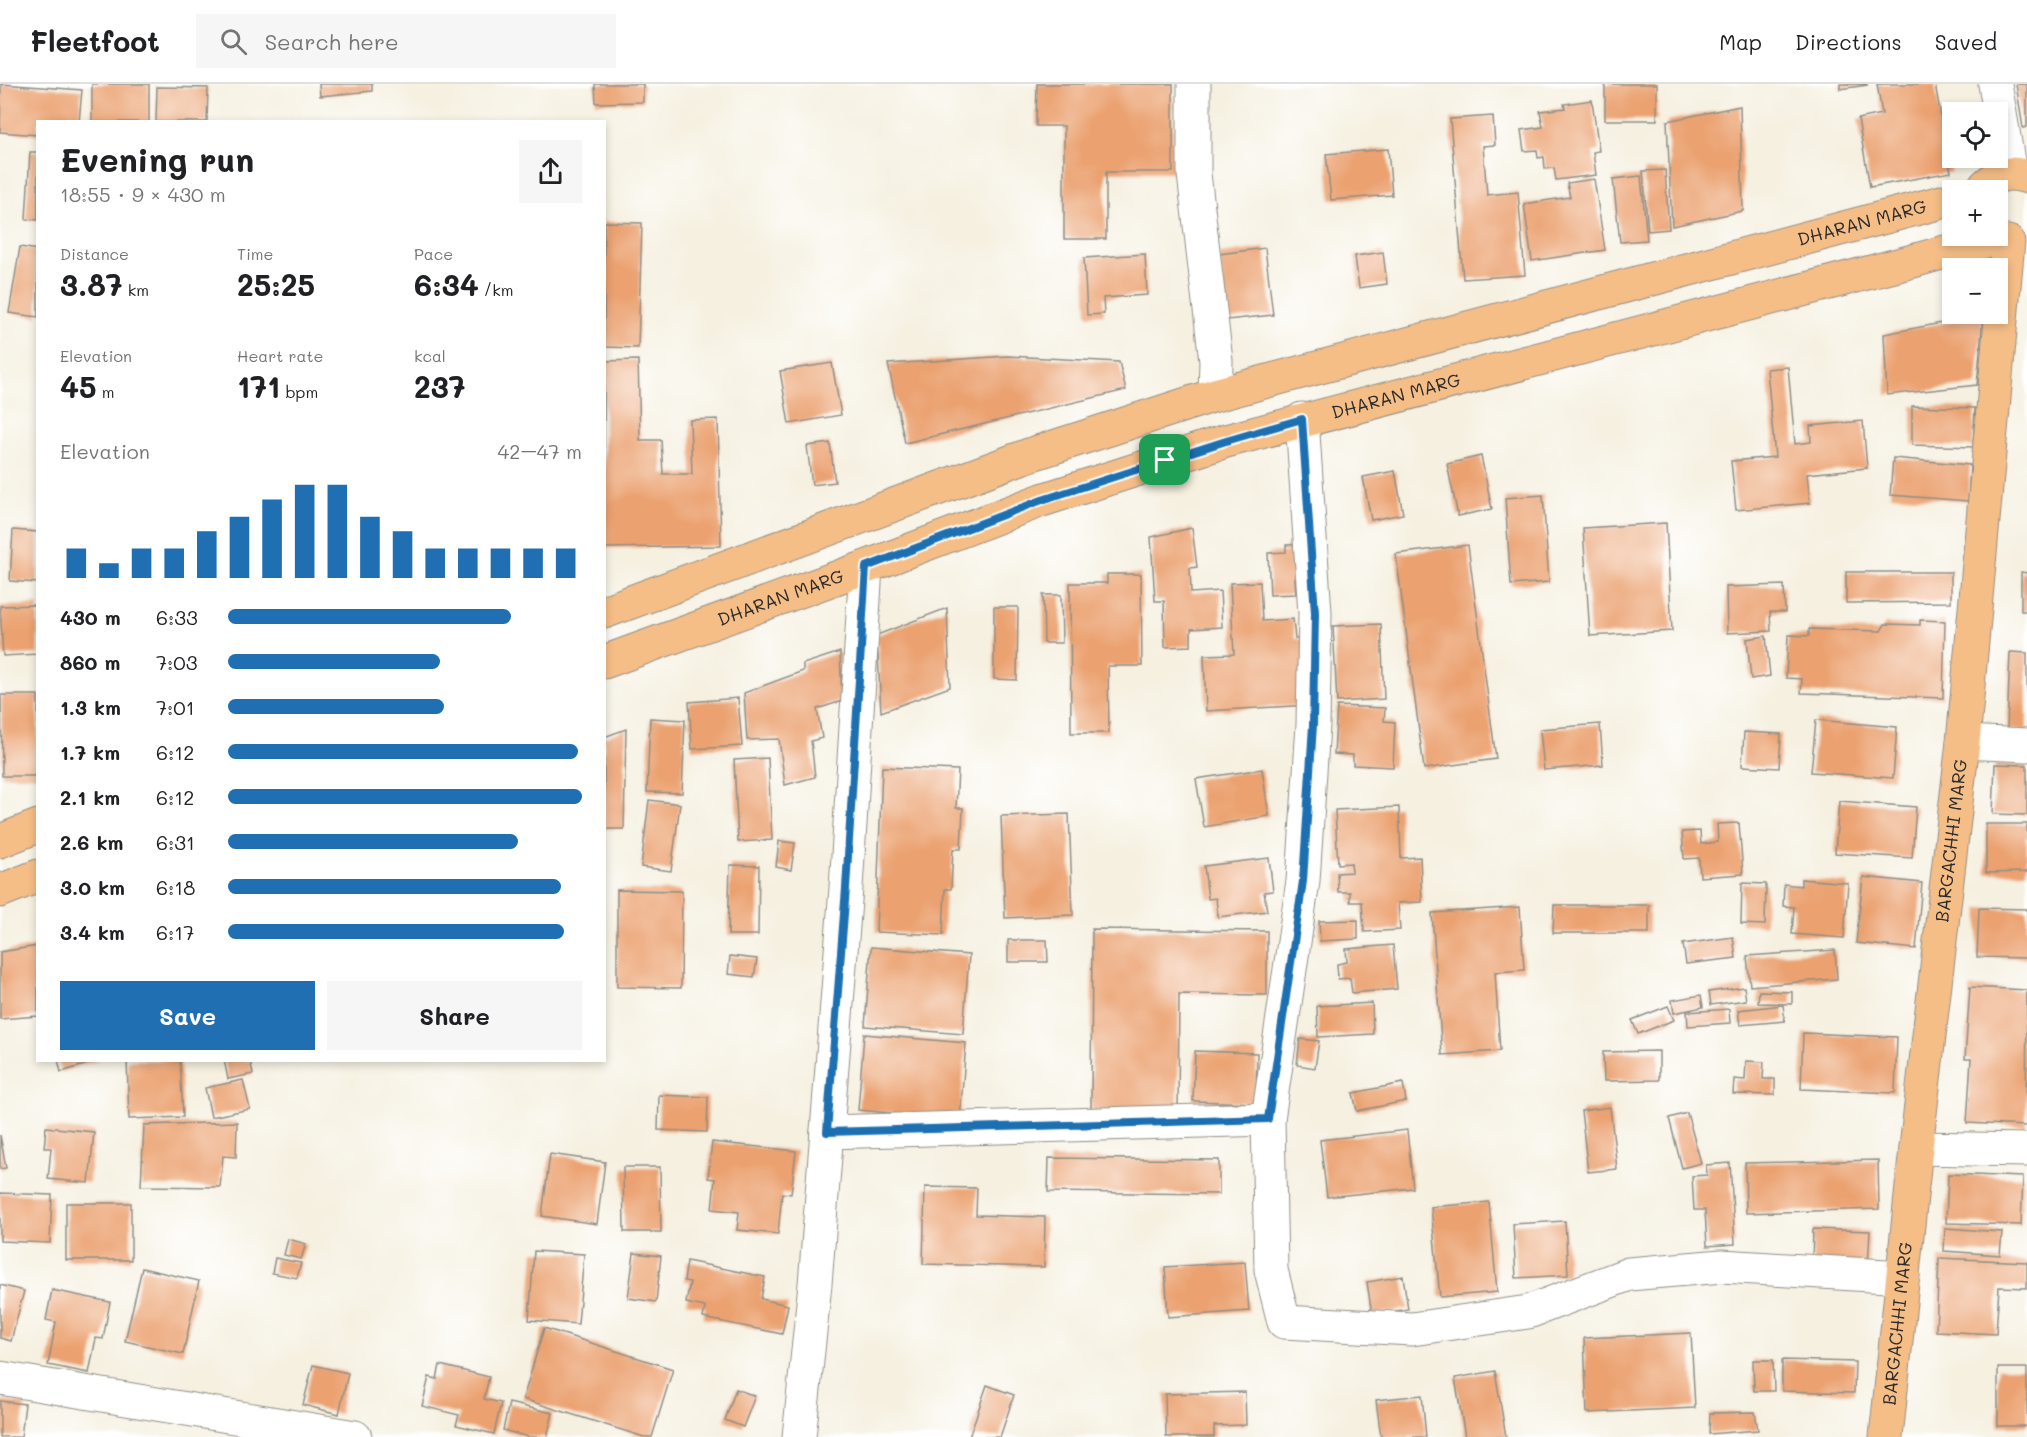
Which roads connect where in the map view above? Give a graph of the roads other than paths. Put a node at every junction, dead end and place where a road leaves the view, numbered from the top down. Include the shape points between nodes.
1 (1194, 84) edge
2 (1995, 84) edge
3 (2018, 175) edge
4 (1990, 180) edge
5 (1942, 202) edge
6 (1973, 246) edge
7 (2005, 246) edge
8 (1215, 395) junction
9 (1302, 419) junction
10 (866, 567) junction
11 (606, 611) edge
12 (606, 661) edge
13 (1963, 742) junction
14 (2027, 745) edge
15 (36, 827) edge
16 (0, 841) edge
17 (36, 877) edge
18 (0, 891) edge
19 (1268, 1119) junction
20 (827, 1132) junction
21 (1916, 1148) junction
22 (2027, 1150) edge
23 (1903, 1277) junction
24 (0, 1378) edge
25 (355, 1437) edge
26 (799, 1437) edge
27 (1886, 1437) edge

1 - 8 street via 1194,174 1216,361
2 - 3 street
3 - 4 main road via 2002,174
5 - 8 main road, DHARAN MARG
6 - 9 main road, DHARAN MARG
7 - 13 main road, BARGACHHI MARG
8 - 11 main road, DHARAN MARG via 1029,455
9 - 10 main road, DHARAN MARG via 1042,500
9 - 19 street via 1315,613 1313,725 1303,881
10 - 12 main road, DHARAN MARG
10 - 20 street
13 - 14 street
13 - 21 main road, BARGACHHI MARG
15 - 16 main road
17 - 18 main road
19 - 20 street
19 - 23 street via 1271,1270 1284,1322 1412,1329 1528,1312 1629,1274 1722,1266
20 - 26 street
21 - 22 street
21 - 23 main road, BARGACHHI MARG
23 - 27 main road, BARGACHHI MARG
24 - 25 street

